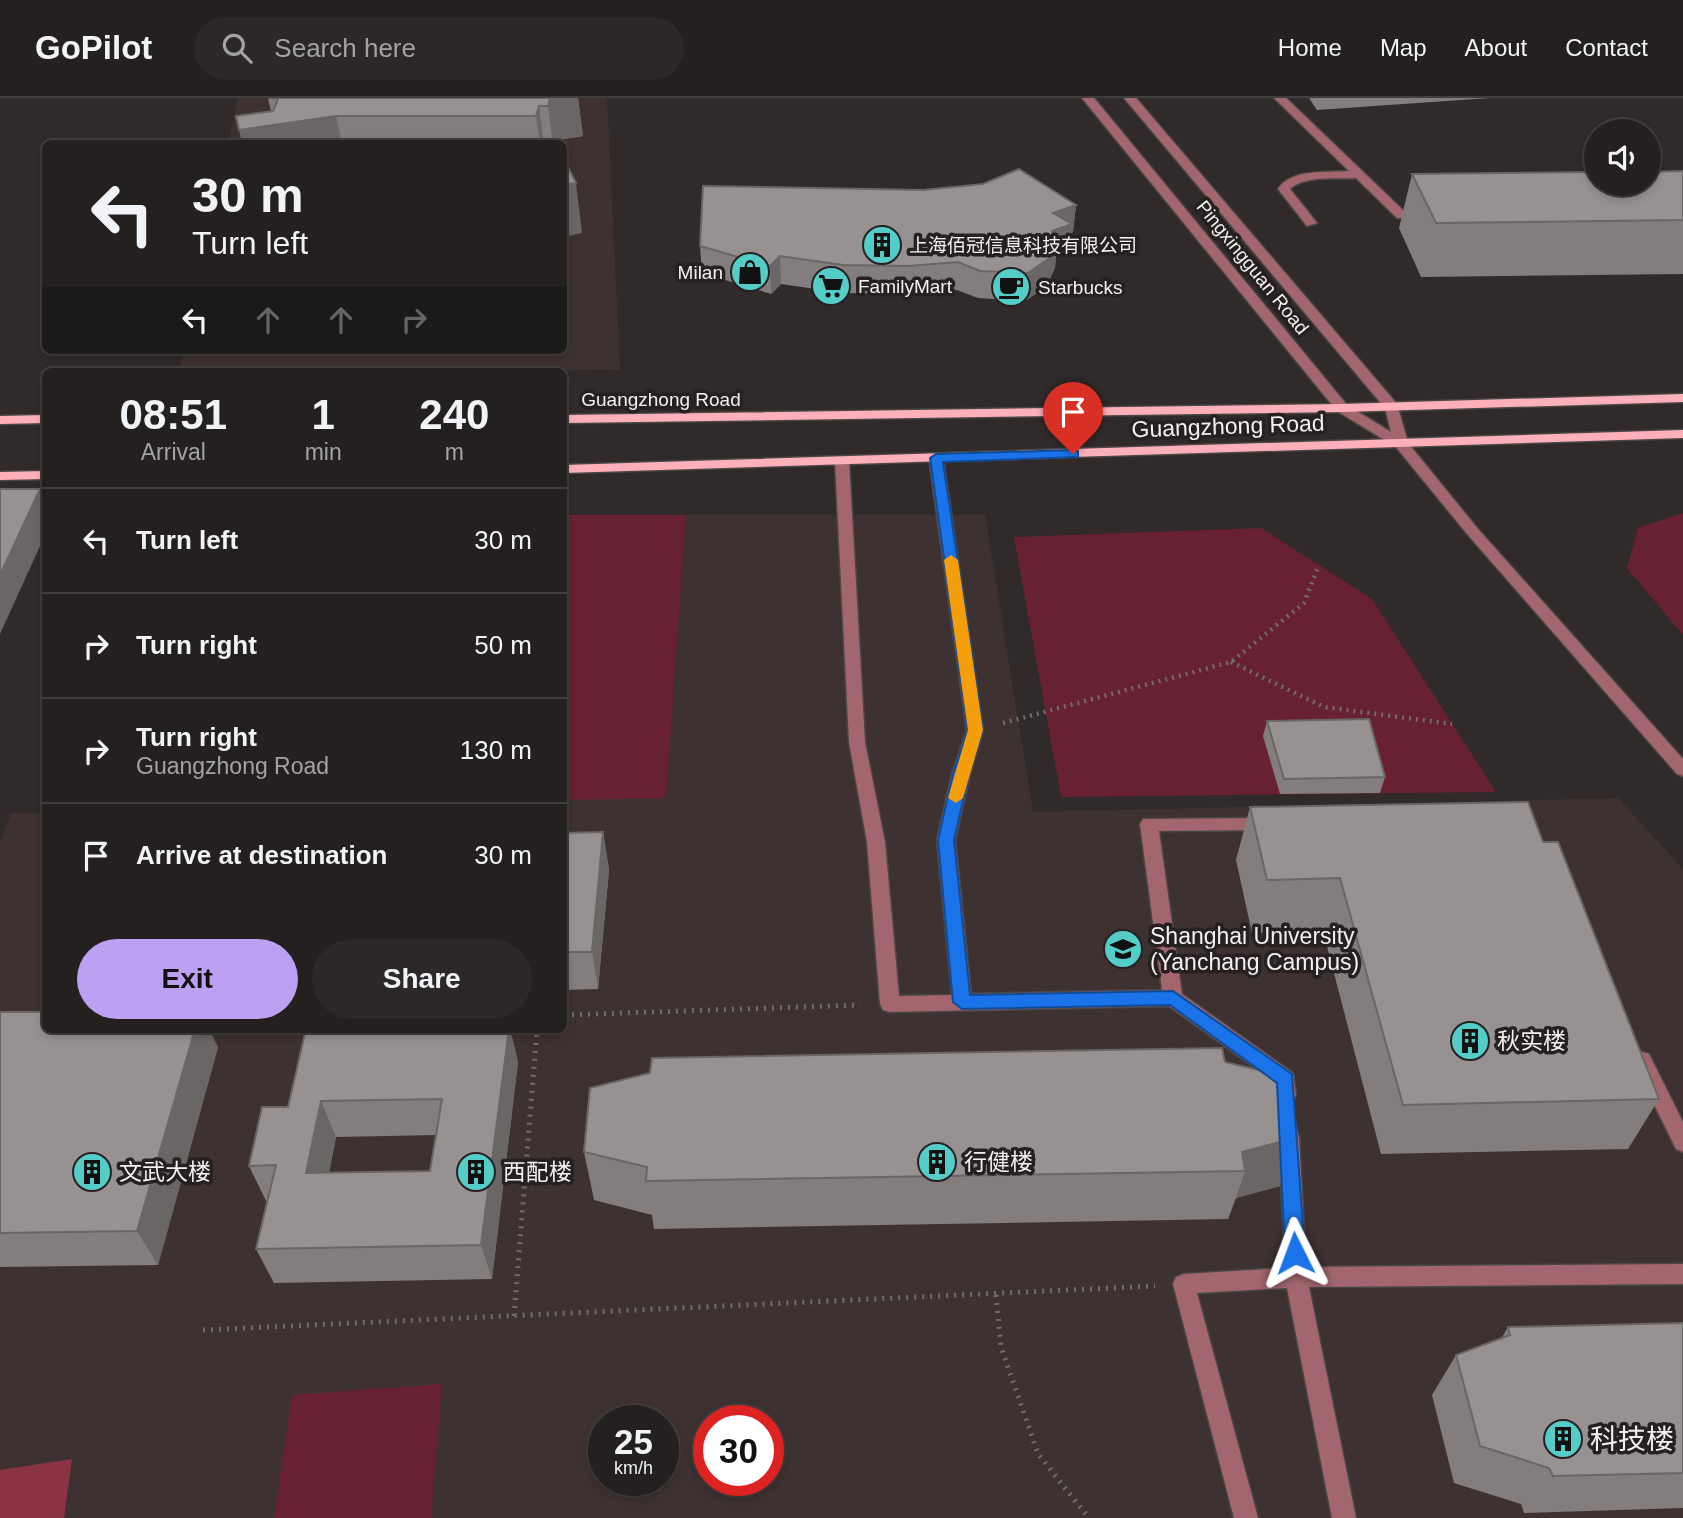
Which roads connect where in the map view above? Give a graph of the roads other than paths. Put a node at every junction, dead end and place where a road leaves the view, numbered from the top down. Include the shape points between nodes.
1 (1088, 98) edge
2 (1130, 98) edge
3 (1280, 98) edge
4 (1358, 174) junction
5 (1441, 214) edge
6 (1311, 223) dead end
7 (1683, 398) edge
8 (1392, 407) junction
9 (1342, 408) junction
10 (0, 419) edge
11 (42, 419) edge
12 (567, 419) edge
13 (1683, 435) edge
14 (1401, 444) junction
15 (936, 458) junction
16 (842, 461) junction
17 (567, 469) edge
18 (42, 475) edge
19 (0, 476) edge
20 (1683, 770) edge
21 (1288, 823) edge
22 (1173, 998) junction
23 (962, 1002) junction
24 (1634, 1044) edge
25 (1683, 1143) edge
26 (1683, 1274) edge
27 (1296, 1278) junction
28 (1246, 1518) edge
29 (1344, 1518) edge

1 - 9 street, Pingxingguan Road
2 - 8 street, Pingxingguan Road
3 - 4 street
4 - 5 street via 1401,215
4 - 6 street via 1288,183 1284,189
7 - 8 main road, Guangzhong Road
8 - 9 main road, Guangzhong Road
8 - 14 street, Pingxingguan Road
9 - 12 main road, Guangzhong Road
9 - 14 street, Pingxingguan Road
10 - 11 main road
13 - 14 main road, Guangzhong Road
14 - 15 main road, Guangzhong Road
14 - 20 street, Pingxingguan Road
15 - 16 main road, Guangzhong Road
15 - 23 street via 975,730 946,840
16 - 17 main road, Guangzhong Road
16 - 23 street via 857,742 876,842 890,1004
18 - 19 main road
21 - 22 street via 1149,824
22 - 23 street
22 - 27 street via 1286,1079
24 - 25 street
26 - 27 street
27 - 28 street via 1184,1284
27 - 29 street

